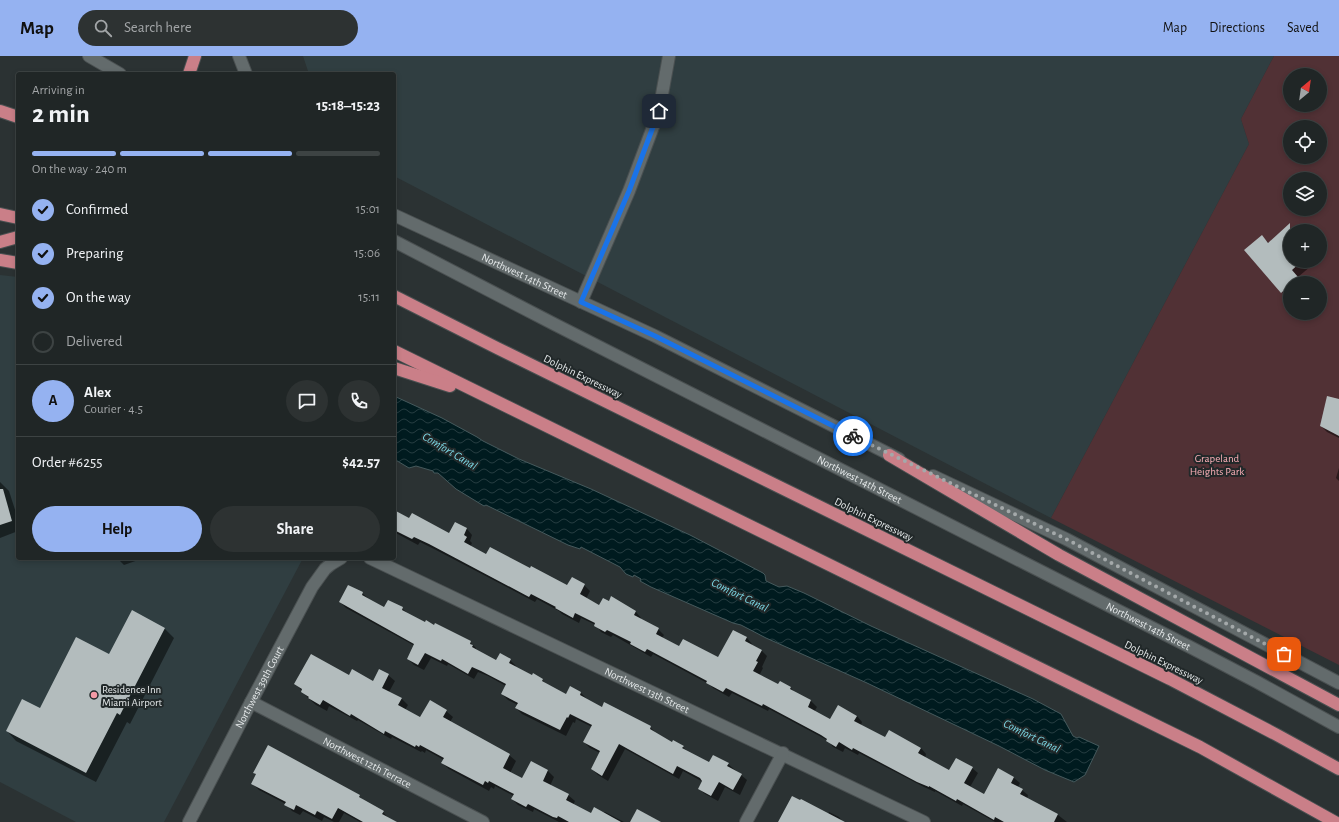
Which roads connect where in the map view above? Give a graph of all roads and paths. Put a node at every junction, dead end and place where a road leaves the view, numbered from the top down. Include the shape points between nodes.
1 (89, 56) edge
2 (195, 56) edge
3 (239, 56) edge
4 (669, 56) edge
5 (117, 72) edge
6 (190, 72) edge
7 (245, 72) edge
8 (0, 111) edge
9 (16, 116) edge
10 (0, 214) edge
11 (396, 216) edge
12 (16, 218) edge
13 (16, 238) edge
14 (0, 242) edge
15 (396, 242) edge
16 (0, 260) edge
17 (16, 263) edge
18 (396, 297) edge
19 (581, 302) junction
20 (396, 352) edge
21 (396, 369) edge
22 (488, 397) junction
23 (889, 454) junction
24 (337, 560) edge
25 (374, 560) edge
26 (1339, 684) edge
27 (251, 702) junction
28 (1339, 705) edge
29 (1339, 727) edge
30 (782, 754) junction
31 (1339, 769) edge
32 (189, 822) edge
33 (483, 822) edge
34 (746, 822) edge
35 (924, 822) edge
36 (1335, 822) edge

1 - 5 street
2 - 6 highway
3 - 7 street
4 - 19 street via 659,111 629,191
8 - 9 highway
10 - 12 highway
11 - 19 street, Northwest 14th Street
13 - 14 highway
15 - 29 street, Northwest 14th Street via 1196,650
16 - 17 highway
18 - 31 highway, Dolphin Expressway via 1170,679
19 - 23 street, Northwest 14th Street
20 - 22 highway
21 - 22 highway
22 - 36 highway via 1172,733
23 - 26 street, Northwest 14th Street via 1066,539
23 - 28 highway via 1059,555
24 - 27 street, Northwest 39th Court via 325,569 312,588
25 - 30 street, Northwest 13th Street
27 - 32 street, Northwest 39th Court
27 - 33 street, Northwest 12th Terrace
30 - 34 street
30 - 35 street, Northwest 13th Street

